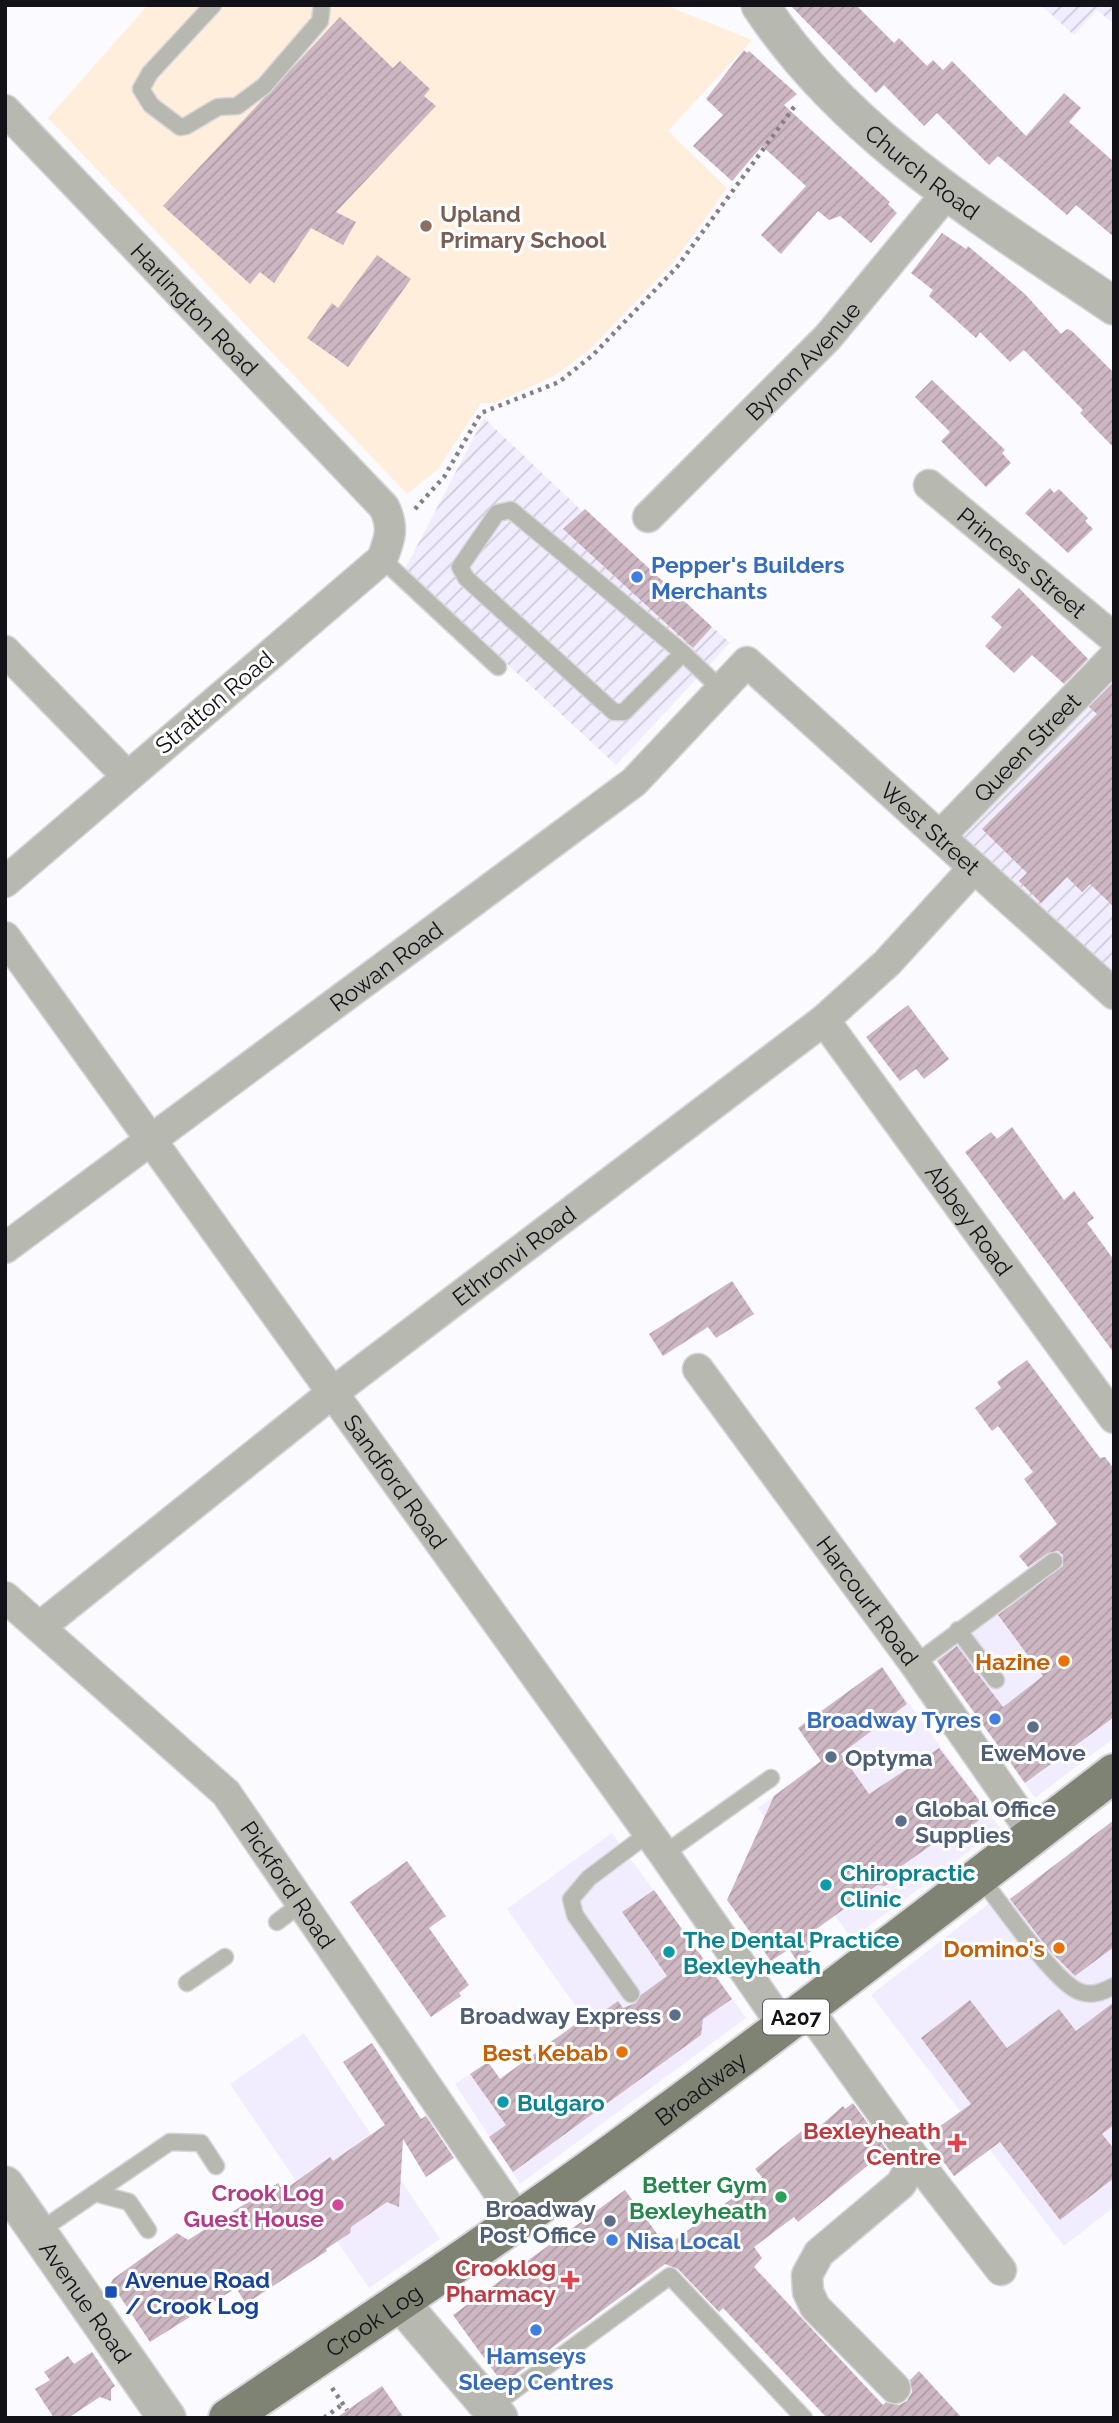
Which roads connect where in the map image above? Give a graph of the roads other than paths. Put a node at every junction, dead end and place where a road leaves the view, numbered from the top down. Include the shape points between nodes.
1 (213, 5) edge
2 (322, 5) edge
3 (760, 5) edge
4 (5, 110) edge
5 (947, 193) junction
6 (1114, 306) edge
7 (929, 485) dead end
8 (648, 517) dead end
9 (387, 547) junction
10 (1114, 638) edge
11 (5, 651) edge
12 (683, 653) junction
13 (1114, 657) edge
14 (747, 662) joint
15 (498, 667) dead end
16 (722, 690) junction
17 (127, 776) junction
18 (940, 836) junction
19 (973, 869) junction
20 (5, 882) edge
21 (5, 937) edge
22 (1114, 994) edge
23 (824, 1020) junction
24 (152, 1140) junction
25 (5, 1248) edge
26 (698, 1369) dead end
27 (331, 1394) junction
28 (1114, 1418) edge
29 (1054, 1561) dead end
30 (5, 1598) edge
31 (40, 1627) junction
32 (958, 1630) junction
33 (915, 1664) junction
34 (996, 1680) dead end
35 (1114, 1773) edge
36 (771, 1778) dead end
37 (1034, 1835) junction
38 (657, 1844) junction
39 (980, 1877) junction
40 (302, 1903) junction
41 (277, 1922) dead end
42 (225, 1957) dead end
43 (187, 1983) dead end
44 (1114, 1986) edge
45 (631, 1994) dead end
46 (795, 2017) junction
47 (915, 2159) junction
48 (216, 2166) dead end
49 (5, 2185) edge
50 (95, 2193) junction
51 (518, 2220) junction
52 (148, 2230) dead end
53 (37, 2232) junction
54 (1001, 2270) dead end
55 (400, 2302) junction
56 (895, 2388) dead end
57 (494, 2414) edge
58 (167, 2418) edge
59 (228, 2418) edge
60 (804, 2418) edge

1 - 2 lane via 150,73 141,89 151,105 180,127 218,107 237,106 264,86 320,21
3 - 5 street, Church Road via 815,79
4 - 9 street, Harlington Road via 384,507 390,519
5 - 6 street, Church Road
5 - 8 street, Bynon Avenue via 828,338
7 - 10 street, Princess Street
9 - 15 lane
9 - 17 street, Stratton Road
11 - 17 street
12 - 12 lane via 511,510 497,513 460,567 466,578 614,712 624,712
12 - 16 lane
13 - 18 street, Queen Street
14 - 16 street, Rowan Road
14 - 18 street, West Street
16 - 24 street, Rowan Road via 634,782
17 - 20 street, Stratton Road
18 - 19 street, West Street
19 - 22 street, West Street
19 - 23 street, Ethronvi Road via 887,964
21 - 24 street, Sandford Road
23 - 27 street, Ethronvi Road
23 - 28 street, Abbey Road
24 - 25 street, Rowan Road
24 - 27 street, Sandford Road
26 - 33 street, Harcourt Road
27 - 31 street, Ethronvi Road
27 - 38 street, Sandford Road
29 - 32 lane
30 - 31 street, Pickford Road
31 - 40 street, Pickford Road via 226,1793
32 - 33 lane
32 - 34 lane
33 - 37 street, Harcourt Road
35 - 37 main road, Broadway / A207
36 - 38 lane
37 - 39 main road, Broadway / A207
38 - 45 lane via 589,1878 571,1899 575,1915
38 - 46 street, Sandford Road
39 - 44 lane via 1064,1983 1089,1994
39 - 46 main road, Broadway / A207
40 - 41 lane
40 - 51 street, Pickford Road
42 - 43 lane
46 - 47 street, Sandford Road
46 - 51 main road, Broadway / A207
47 - 54 street, Sandford Road
47 - 56 street via 901,2184 818,2253 807,2276 815,2307
48 - 50 lane via 201,2143 170,2142
49 - 53 street, Avenue Road
50 - 52 lane via 129,2202
50 - 53 lane
51 - 55 main road, Crook Log / A207
53 - 58 street, Avenue Road
55 - 57 street
55 - 59 main road, Crook Log / A207
57 - 60 lane via 670,2276

